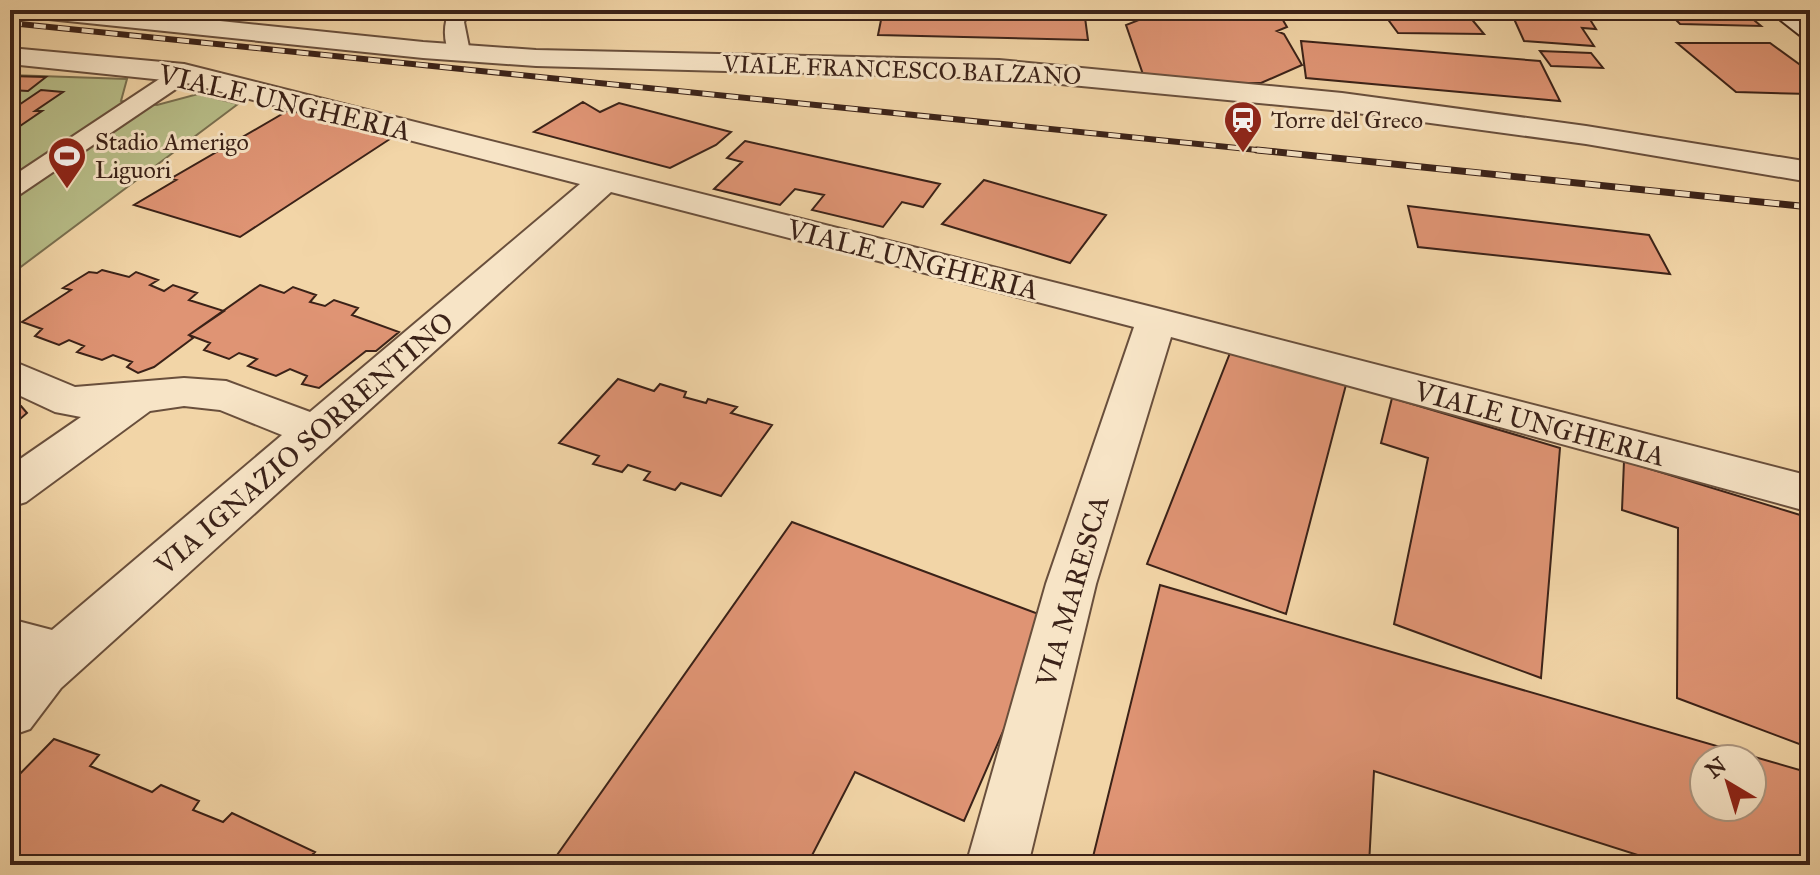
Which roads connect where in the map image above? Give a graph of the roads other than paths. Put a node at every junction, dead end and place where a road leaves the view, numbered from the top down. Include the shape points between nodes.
1 (39, 10) edge
2 (460, 10) edge
3 (1781, 10) edge
4 (1810, 30) edge
5 (459, 52) junction
6 (10, 56) edge
7 (184, 73) junction
8 (1810, 172) edge
9 (604, 180) junction
10 (10, 190) edge
11 (1156, 320) junction
12 (10, 374) edge
13 (140, 396) junction
14 (318, 432) junction
15 (10, 490) edge
16 (1810, 494) edge
17 (10, 642) edge
18 (61, 655) junction
19 (10, 711) edge
20 (997, 865) edge

1 - 5 street, VIALE FRANCESCO BALZANO
2 - 5 lane via 454,22
3 - 4 street
5 - 8 street, VIALE FRANCESCO BALZANO via 999,69 1342,102
6 - 7 street, VIALE UNGHERIA
7 - 9 street, VIALE UNGHERIA
7 - 10 lane
9 - 11 street, VIALE UNGHERIA
9 - 14 street, VIA IGNAZIO SORRENTINO
11 - 16 street, VIALE UNGHERIA
11 - 20 street, VIA MARESCA via 1071,584
12 - 13 street via 70,402
13 - 14 street via 226,396
13 - 15 street
14 - 18 street, VIA IGNAZIO SORRENTINO
17 - 18 street
18 - 19 street, VIA IGNAZIO SORRENTINO

